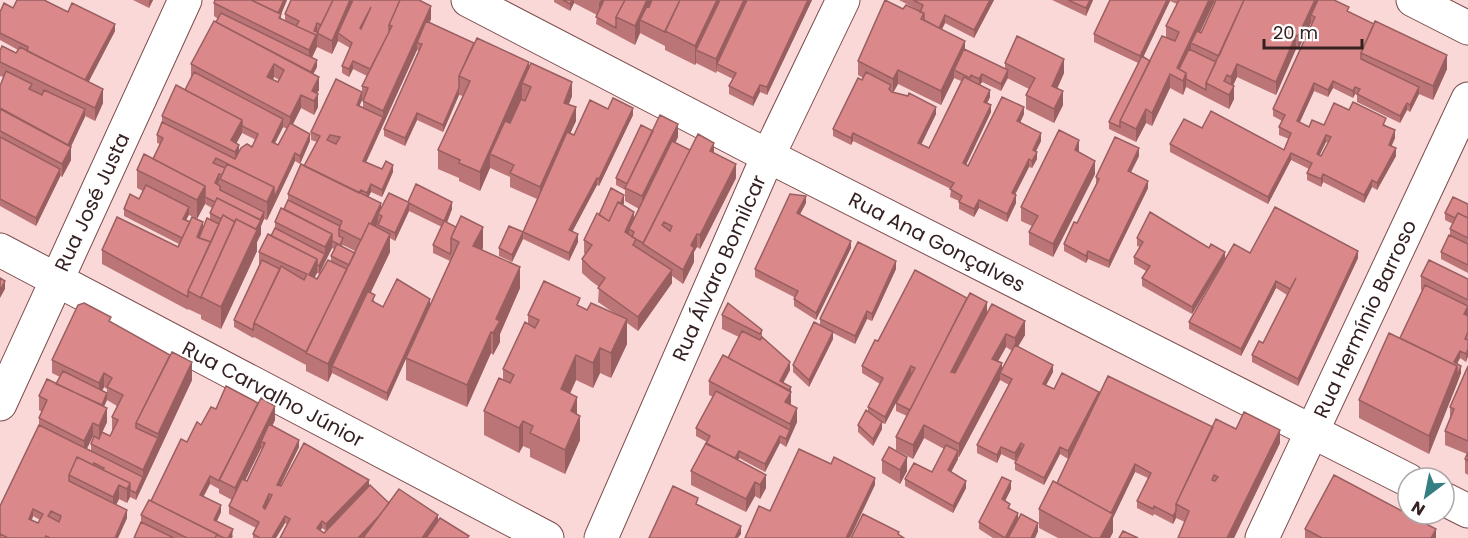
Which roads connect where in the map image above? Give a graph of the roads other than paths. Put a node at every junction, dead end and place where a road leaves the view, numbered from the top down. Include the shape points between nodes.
1 (185, 0) edge
2 (468, 0) edge
3 (843, 0) edge
4 (1413, 0) edge
5 (1468, 27) edge
6 (1468, 99) edge
7 (768, 156) junction
8 (0, 250) edge
9 (56, 280) junction
10 (0, 404) edge
11 (1312, 432) junction
12 (1396, 474) edge
13 (547, 538) edge
14 (601, 538) edge
15 (1262, 538) edge

1 - 9 street, Rua José Justa
2 - 7 street, Rua Ana Gonçalves
3 - 7 street, Rua Álvaro Bomilcar
4 - 5 street
6 - 11 street, Rua Hermínio Barroso
7 - 11 street, Rua Ana Gonçalves
7 - 14 street, Rua Álvaro Bomilcar
8 - 9 street, Rua Carvalho Júnior
9 - 10 street, Rua José Justa
9 - 13 street, Rua Carvalho Júnior
11 - 12 street, Rua Ana Gonçalves
11 - 15 street, Rua Hermínio Barroso

